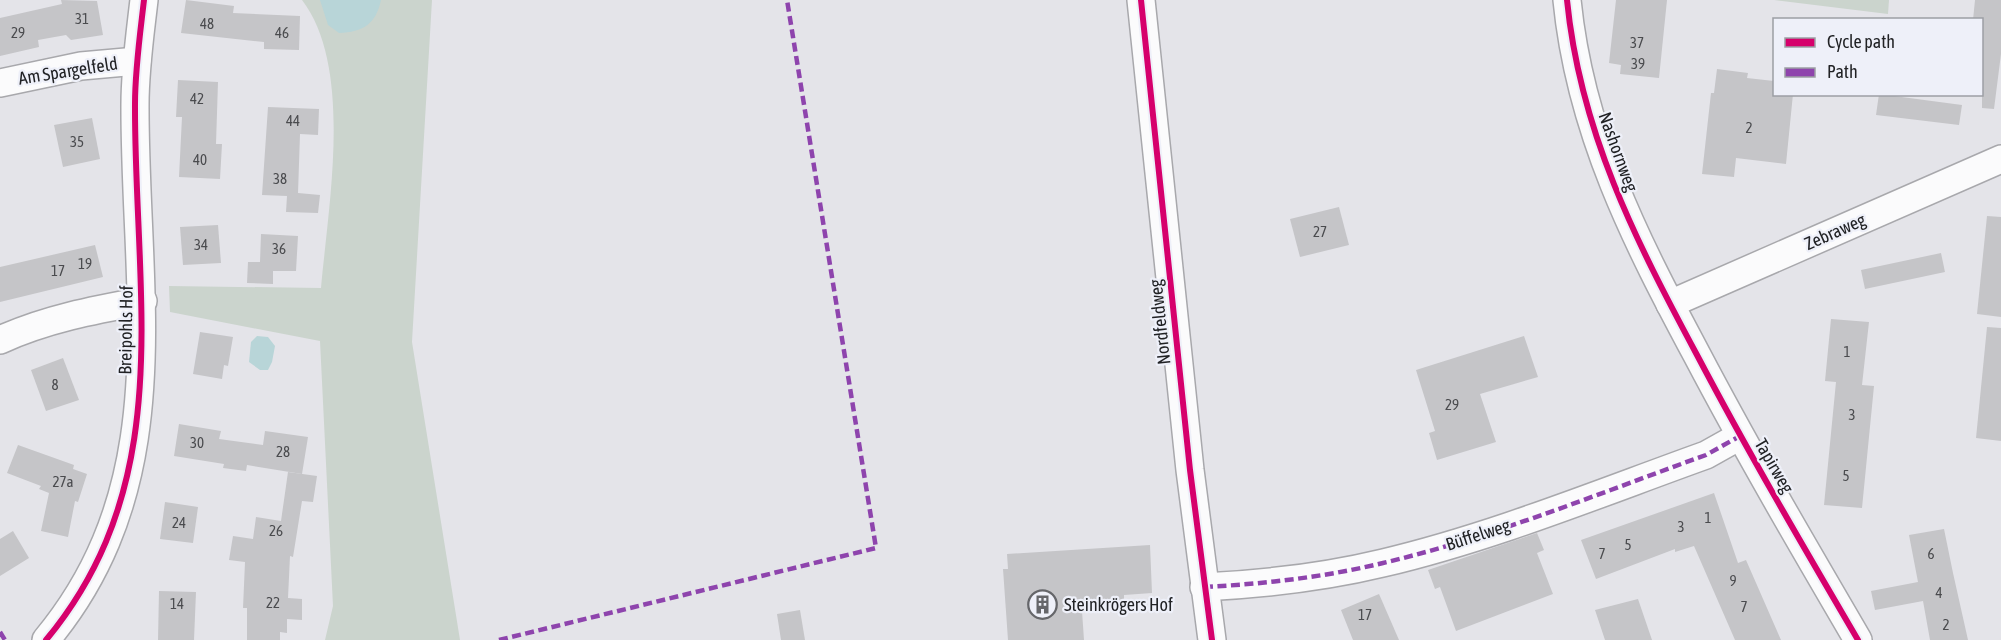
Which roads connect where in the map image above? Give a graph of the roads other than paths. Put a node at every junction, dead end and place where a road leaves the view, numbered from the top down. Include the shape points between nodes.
1 (144, 0) edge
2 (1141, 0) edge
3 (1567, 0) edge
4 (137, 61) junction
5 (0, 83) edge
6 (2001, 159) edge
7 (143, 301) junction
8 (1670, 304) junction
9 (0, 340) edge
10 (1740, 436) junction
11 (1204, 587) junction
12 (46, 640) edge
13 (1212, 640) edge
14 (1858, 640) edge

1 - 4 street, Breipohls Hof
2 - 11 street, Nordfeldweg
3 - 8 street, Nashornweg via 1578,74 1601,152 1624,214
4 - 5 street, Am Spargelfeld via 81,66
4 - 7 street, Breipohls Hof via 136,158
6 - 8 street, Zebraweg
7 - 9 street via 74,314
7 - 12 street, Breipohls Hof via 139,402 118,507 94,572
8 - 10 street, Tapirweg
10 - 11 street, Büffelweg via 1706,455 1384,563 1321,575
10 - 14 street, Tapirweg
11 - 13 street, Nordfeldweg

